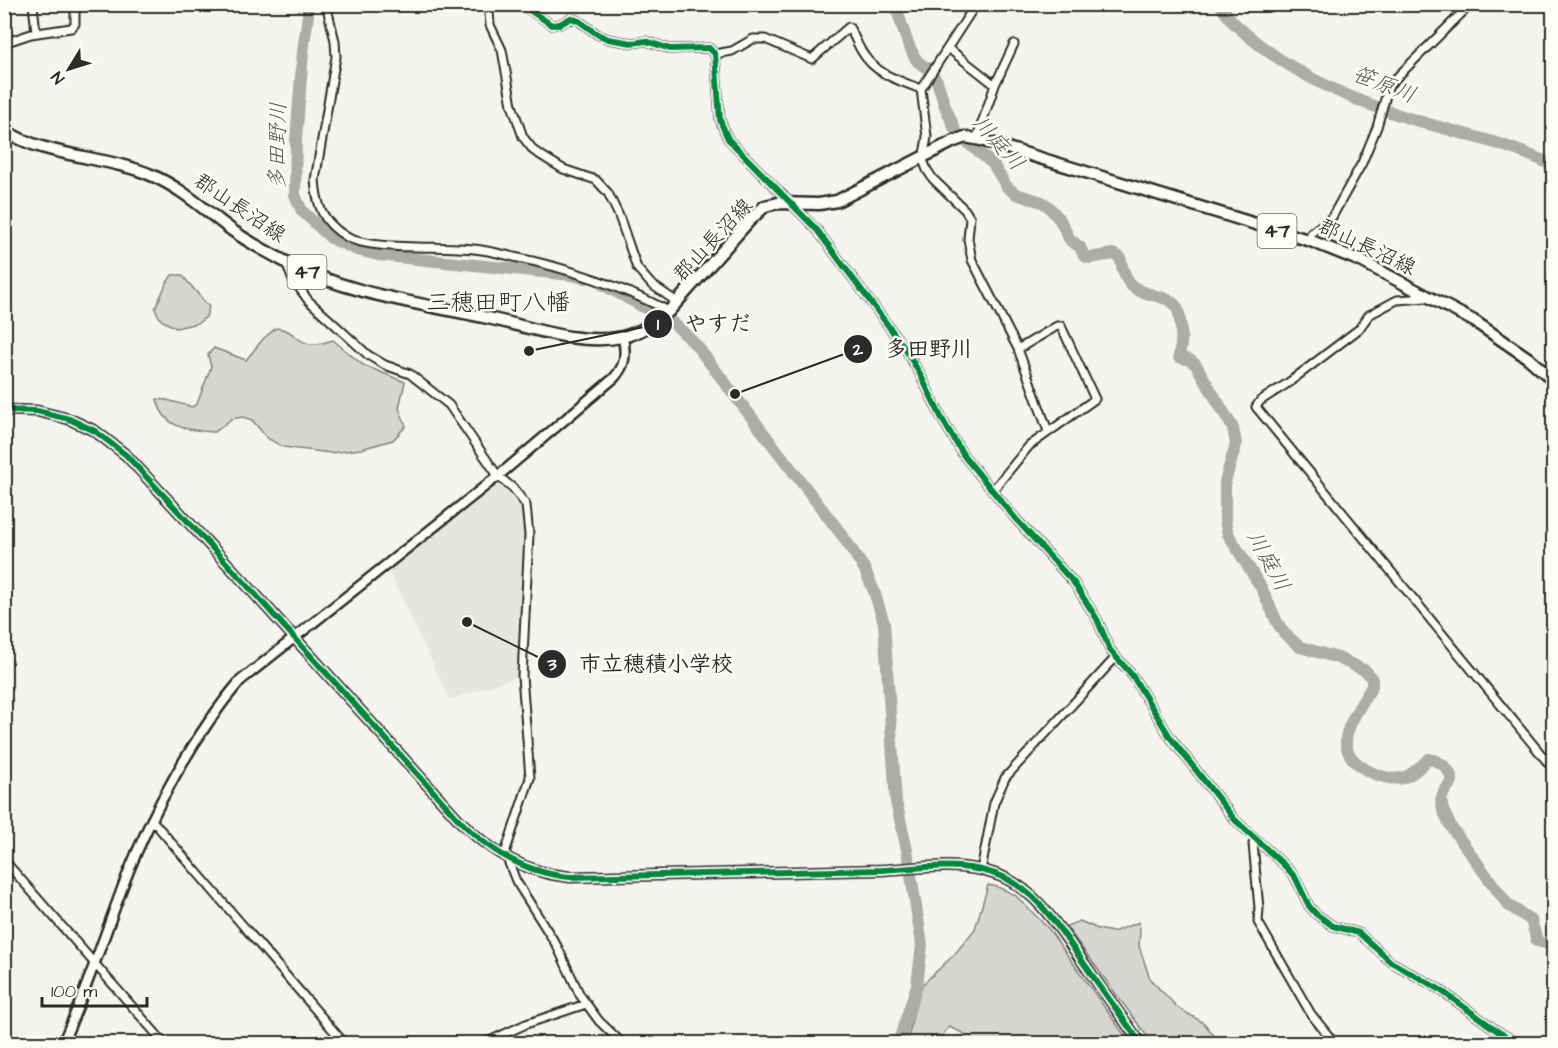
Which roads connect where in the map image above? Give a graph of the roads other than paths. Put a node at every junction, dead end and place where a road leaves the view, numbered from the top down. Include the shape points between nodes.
1 (33, 4) edge
2 (75, 4) edge
3 (326, 4) edge
4 (491, 4) edge
5 (520, 4) edge
6 (976, 4) edge
7 (1471, 4) edge
8 (36, 33) junction
9 (4, 43) edge
10 (1014, 44) dead end
11 (948, 48) junction
12 (715, 54) junction
13 (995, 85) junction
14 (922, 86) junction
15 (4, 130) edge
16 (974, 140) junction
17 (925, 155) junction
18 (792, 203) junction
19 (1311, 242) junction
20 (285, 261) junction
21 (1430, 299) junction
22 (677, 302) junction
23 (669, 311) junction
24 (623, 337) junction
25 (1018, 349) junction
26 (1554, 381) edge
27 (4, 410) edge
28 (1048, 430) junction
29 (498, 476) junction
30 (993, 490) junction
31 (294, 638) junction
32 (1116, 657) junction
33 (1554, 770) edge
34 (152, 819) junction
35 (1255, 840) junction
36 (507, 858) junction
37 (4, 860) edge
38 (981, 870) junction
39 (94, 964) junction
40 (586, 1004) junction
41 (62, 1044) edge
42 (165, 1044) edge
43 (345, 1044) edge
44 (483, 1044) edge
45 (623, 1044) edge
46 (1141, 1044) edge
47 (1335, 1044) edge
48 (1518, 1044) edge

1 - 8 street
2 - 8 street via 74,27
3 - 23 street via 336,57 315,180 322,216 332,225 348,237 371,244 475,249 544,264 598,280
4 - 22 street via 490,25 502,50 512,105 523,137 534,151 563,169 596,180 608,193 619,216 637,268 651,284
5 - 12 street via 552,25 571,18 608,39 646,41 670,49 709,48
6 - 11 street
7 - 19 street via 1389,85 1362,163 1337,210 1311,233
8 - 9 street
10 - 13 street
11 - 13 street
11 - 14 street
12 - 14 street via 732,51 758,38 812,59 849,27 861,51 881,73
12 - 18 street via 723,130
13 - 16 street
14 - 17 street
15 - 20 main road, 郡山長沼線 / 47 via 35,144 152,175 236,233
16 - 17 main road, 郡山長沼線 / 47 via 965,137
16 - 19 main road, 郡山長沼線 / 47
17 - 18 main road, 郡山長沼線 / 47 via 837,201
17 - 25 street via 929,175 970,218 972,260
18 - 22 main road, 郡山長沼線 / 47 via 765,206
18 - 30 street via 817,230 904,347 955,442
19 - 21 main road, 郡山長沼線 / 47 via 1361,261
20 - 24 main road, 郡山長沼線 / 47 via 353,288 410,302 572,337
20 - 29 street via 308,300 368,355 410,374 449,405
21 - 26 main road, 郡山長沼線 / 47 via 1474,321
21 - 33 street via 1397,300 1369,315 1348,338 1256,407
22 - 23 main road, 郡山長沼線 / 47
23 - 24 main road, 郡山長沼線 / 47
24 - 29 street via 626,356 622,370
25 - 28 street
25 - 28 street via 1061,327 1095,399
27 - 31 street via 48,413 79,423 111,443 138,467
28 - 30 street via 1029,446
29 - 31 street
29 - 36 street via 523,500 528,520 522,676 530,778 506,848
30 - 32 street via 1074,583
31 - 34 street via 240,681 222,702
31 - 36 street via 471,832
32 - 35 street via 1128,669 1200,778
32 - 38 street via 1005,778 994,803
34 - 39 street
34 - 43 street
35 - 47 street via 1258,922 1311,1014
35 - 48 street via 1295,878 1322,920 1359,933 1390,962 1439,989
36 - 38 street via 536,871 570,877 924,867
36 - 40 street via 516,881 557,946
37 - 39 street
38 - 46 street via 1019,885 1036,900
39 - 41 street
39 - 42 street
40 - 44 street via 526,1024
40 - 45 street

